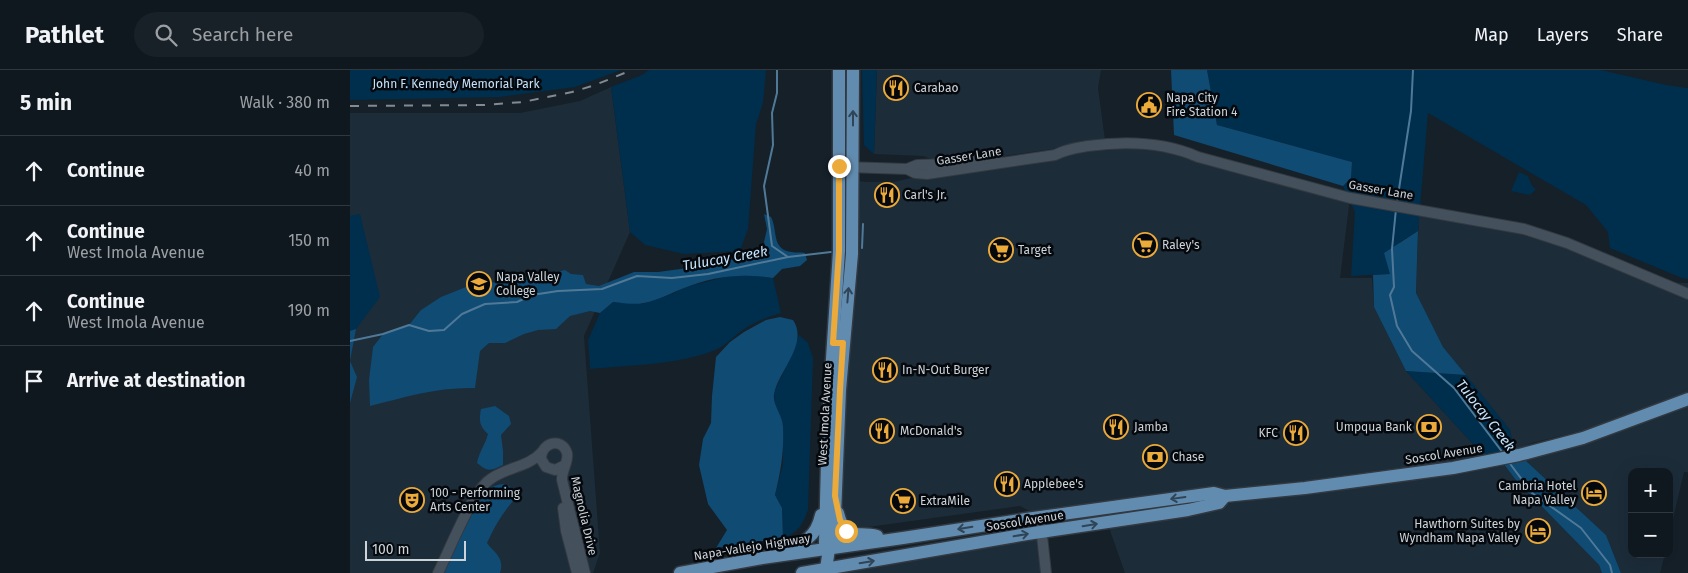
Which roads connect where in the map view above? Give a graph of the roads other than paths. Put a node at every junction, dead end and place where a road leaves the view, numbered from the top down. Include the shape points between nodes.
1 (839, 70) edge
2 (853, 70) edge
3 (839, 166) junction
4 (852, 167) junction
5 (1688, 294) edge
6 (838, 343) junction
7 (1688, 399) edge
8 (542, 452) junction
9 (565, 464) junction
10 (520, 466) junction
11 (826, 468) junction
12 (548, 469) junction
13 (835, 496) junction
14 (1225, 496) junction
15 (1040, 517) junction
16 (1042, 532) junction
17 (886, 541) junction
18 (829, 549) junction
19 (748, 560) junction
20 (826, 571) edge
21 (438, 573) edge
22 (578, 573) edge
23 (585, 573) edge
24 (680, 573) edge
25 (802, 573) edge
26 (1046, 573) edge

1 - 3 main road, West Imola Avenue
4 -> 2 main road, West Imola Avenue
3 - 4 street, Gasser Lane
3 - 6 main road, West Imola Avenue
4 - 5 street, Gasser Lane via 942,173 1106,144 1165,146 1198,158 1350,198 1524,229 1567,242
6 -> 4 main road, West Imola Avenue via 852,254
6 - 11 main road, West Imola Avenue
6 - 13 main road, West Imola Avenue via 840,390
7 - 14 main road, Soscol Avenue via 1583,438 1519,455 1453,468
8 - 9 street, Magnolia Drive via 549,445 560,445 566,453
8 - 10 street
8 - 12 street, Magnolia Drive via 541,459
9 - 12 street, Magnolia Drive via 557,470
9 - 23 street, Magnolia Drive via 562,480
10 - 12 street via 540,465
10 - 21 street via 501,472 482,487
11 - 18 main road, West Imola Avenue via 825,543
11 - 19 main road via 822,512 814,533 794,546
12 - 22 street, Magnolia Drive via 558,483 566,531
13 - 17 main road via 845,530 859,535 875,535
13 - 18 main road, West Imola Avenue via 834,541
14 -> 15 main road, Soscol Avenue via 1214,493
16 -> 14 main road, Soscol Avenue via 1188,510 1219,503
15 - 16 street
15 -> 17 main road, Soscol Avenue
20 -> 16 main road, Soscol Avenue
16 - 26 street
17 - 18 main road, Soscol Avenue
18 - 19 main road, Napa-Vallejo Highway
18 - 20 main road, West Imola Avenue
19 - 24 main road, Napa-Vallejo Highway
20 - 25 main road

